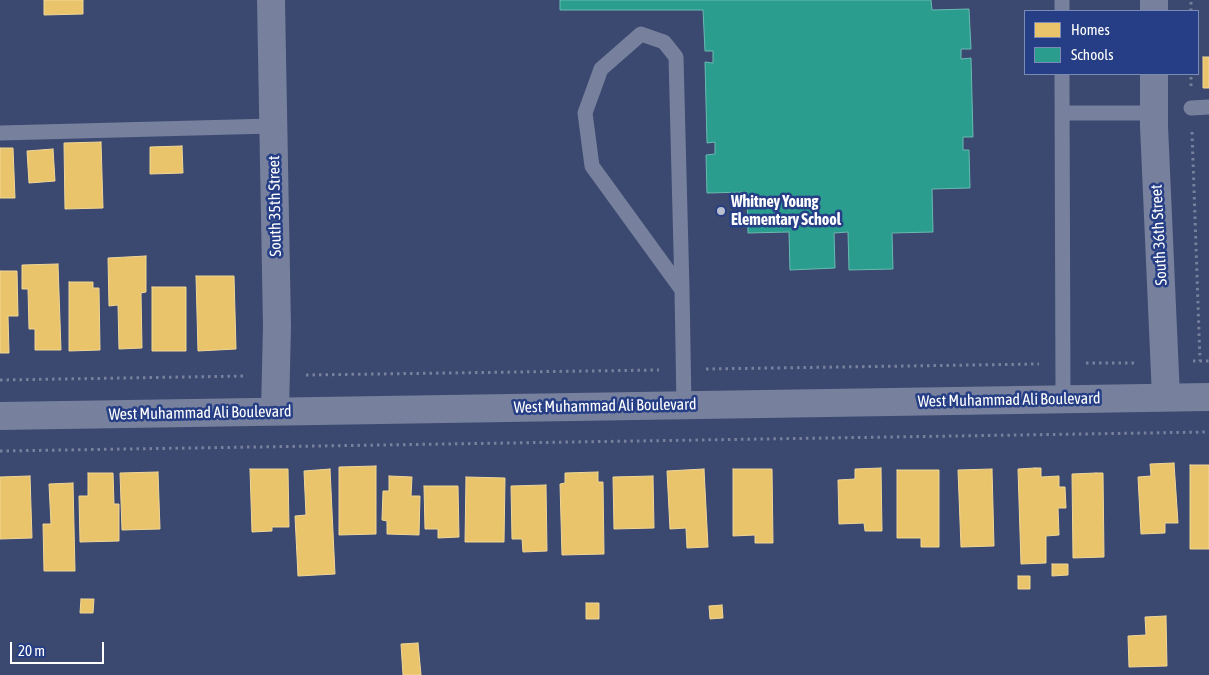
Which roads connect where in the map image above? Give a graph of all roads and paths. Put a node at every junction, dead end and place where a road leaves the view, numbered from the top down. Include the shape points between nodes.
1 (271, 0) edge
2 (1062, 75) edge
3 (1154, 75) edge
4 (1191, 75) edge
5 (1191, 108) junction
6 (1209, 108) edge
7 (1062, 113) junction
8 (1154, 114) junction
9 (273, 126) junction
10 (0, 133) edge
11 (682, 290) junction
12 (1200, 361) junction
13 (1209, 361) edge
14 (1165, 362) junction
15 (1063, 364) junction
16 (683, 370) junction
17 (276, 375) junction
18 (0, 380) edge
19 (1209, 396) edge
20 (1166, 397) junction
21 (1062, 399) junction
22 (684, 405) junction
23 (275, 411) junction
24 (0, 416) edge
25 (1209, 432) edge
26 (0, 451) edge

1 - 9 street, South 35th Street
2 - 7 lane
3 - 8 street, South 36th Street
4 - 5 path
5 - 6 lane
5 - 12 path
7 - 8 lane
7 - 15 lane
8 - 14 street, South 36th Street
9 - 10 lane
9 - 17 street, South 35th Street
11 - 11 lane via 676,57 664,42 641,34 601,69 585,113 592,166
11 - 16 lane
12 - 13 path
12 - 14 path
14 - 15 path
14 - 20 street, South 36th Street
15 - 16 path
15 - 21 lane
16 - 17 path
16 - 22 lane
17 - 18 path
17 - 23 street, South 35th Street
19 - 20 street, West Muhammad Ali Boulevard
20 - 21 street, West Muhammad Ali Boulevard
21 - 22 street, West Muhammad Ali Boulevard
22 - 23 street, West Muhammad Ali Boulevard
23 - 24 street, West Muhammad Ali Boulevard
25 - 26 path

